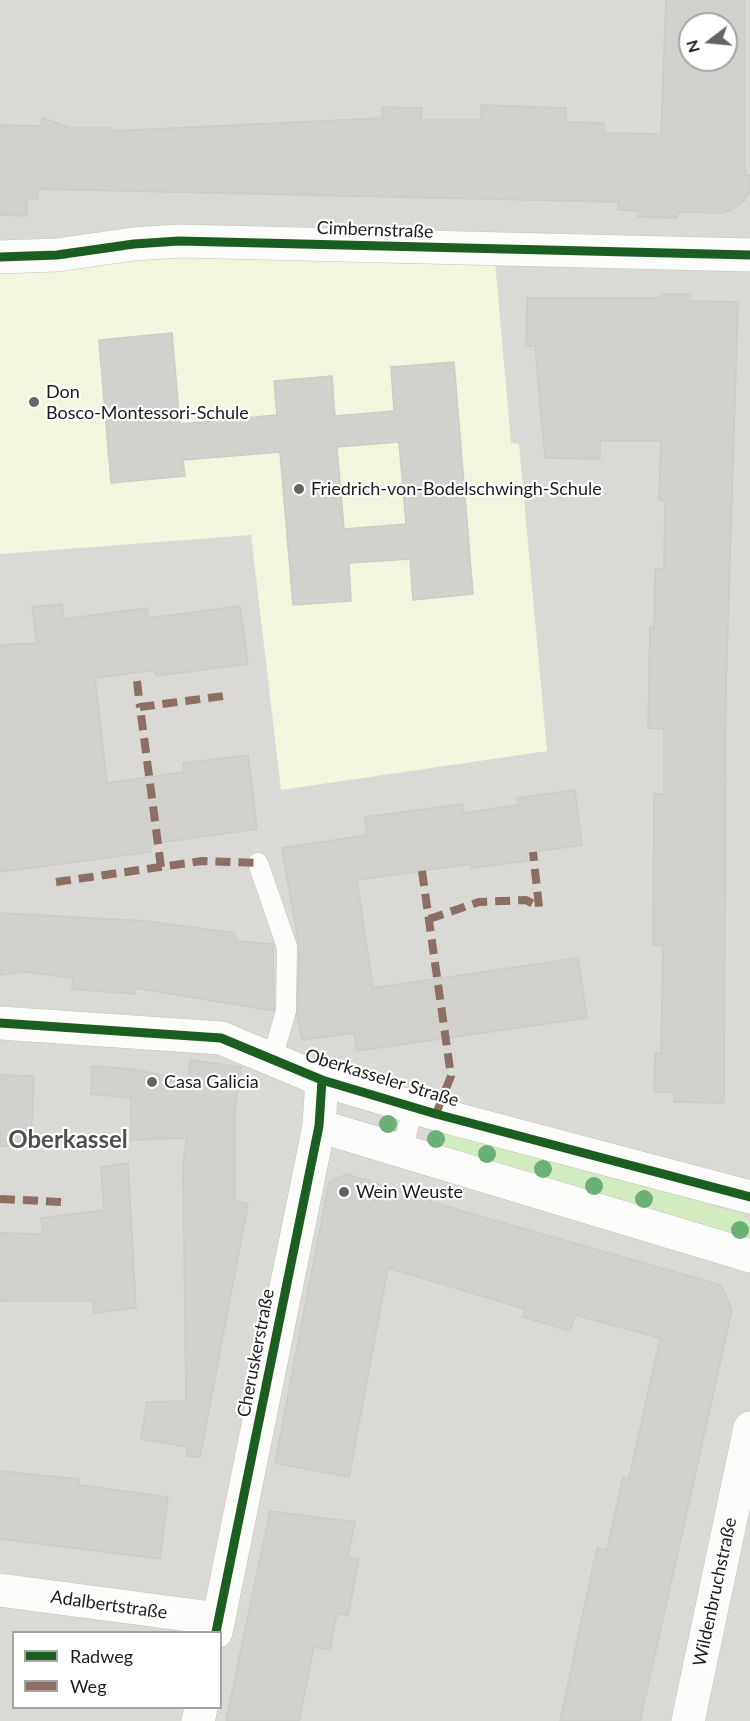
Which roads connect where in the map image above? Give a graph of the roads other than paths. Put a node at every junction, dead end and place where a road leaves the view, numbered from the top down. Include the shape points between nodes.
1 (750, 255) edge
2 (0, 257) edge
3 (258, 863) dead end
4 (0, 1023) edge
5 (272, 1059) junction
6 (322, 1080) junction
7 (413, 1107) junction
8 (319, 1126) junction
9 (402, 1151) junction
10 (750, 1197) edge
11 (750, 1256) edge
12 (750, 1428) edge
13 (0, 1590) edge
14 (218, 1626) edge
15 (688, 1721) edge

1 - 2 street, Cimbernstraße via 179,241 57,255
3 - 5 lane via 287,947 286,1011
4 - 5 street, Oberkasseler Straße via 221,1038
5 - 6 street, Oberkasseler Straße
6 - 7 street, Oberkasseler Straße
6 - 8 street, Cheruskerstraße
7 - 9 lane, Oberkasseler Straße
7 - 10 street, Oberkasseler Straße
8 - 9 street
8 - 14 street, Cheruskerstraße
9 - 11 street
12 - 15 street, Wildenbruchstraße
13 - 14 street, Adalbertstraße

